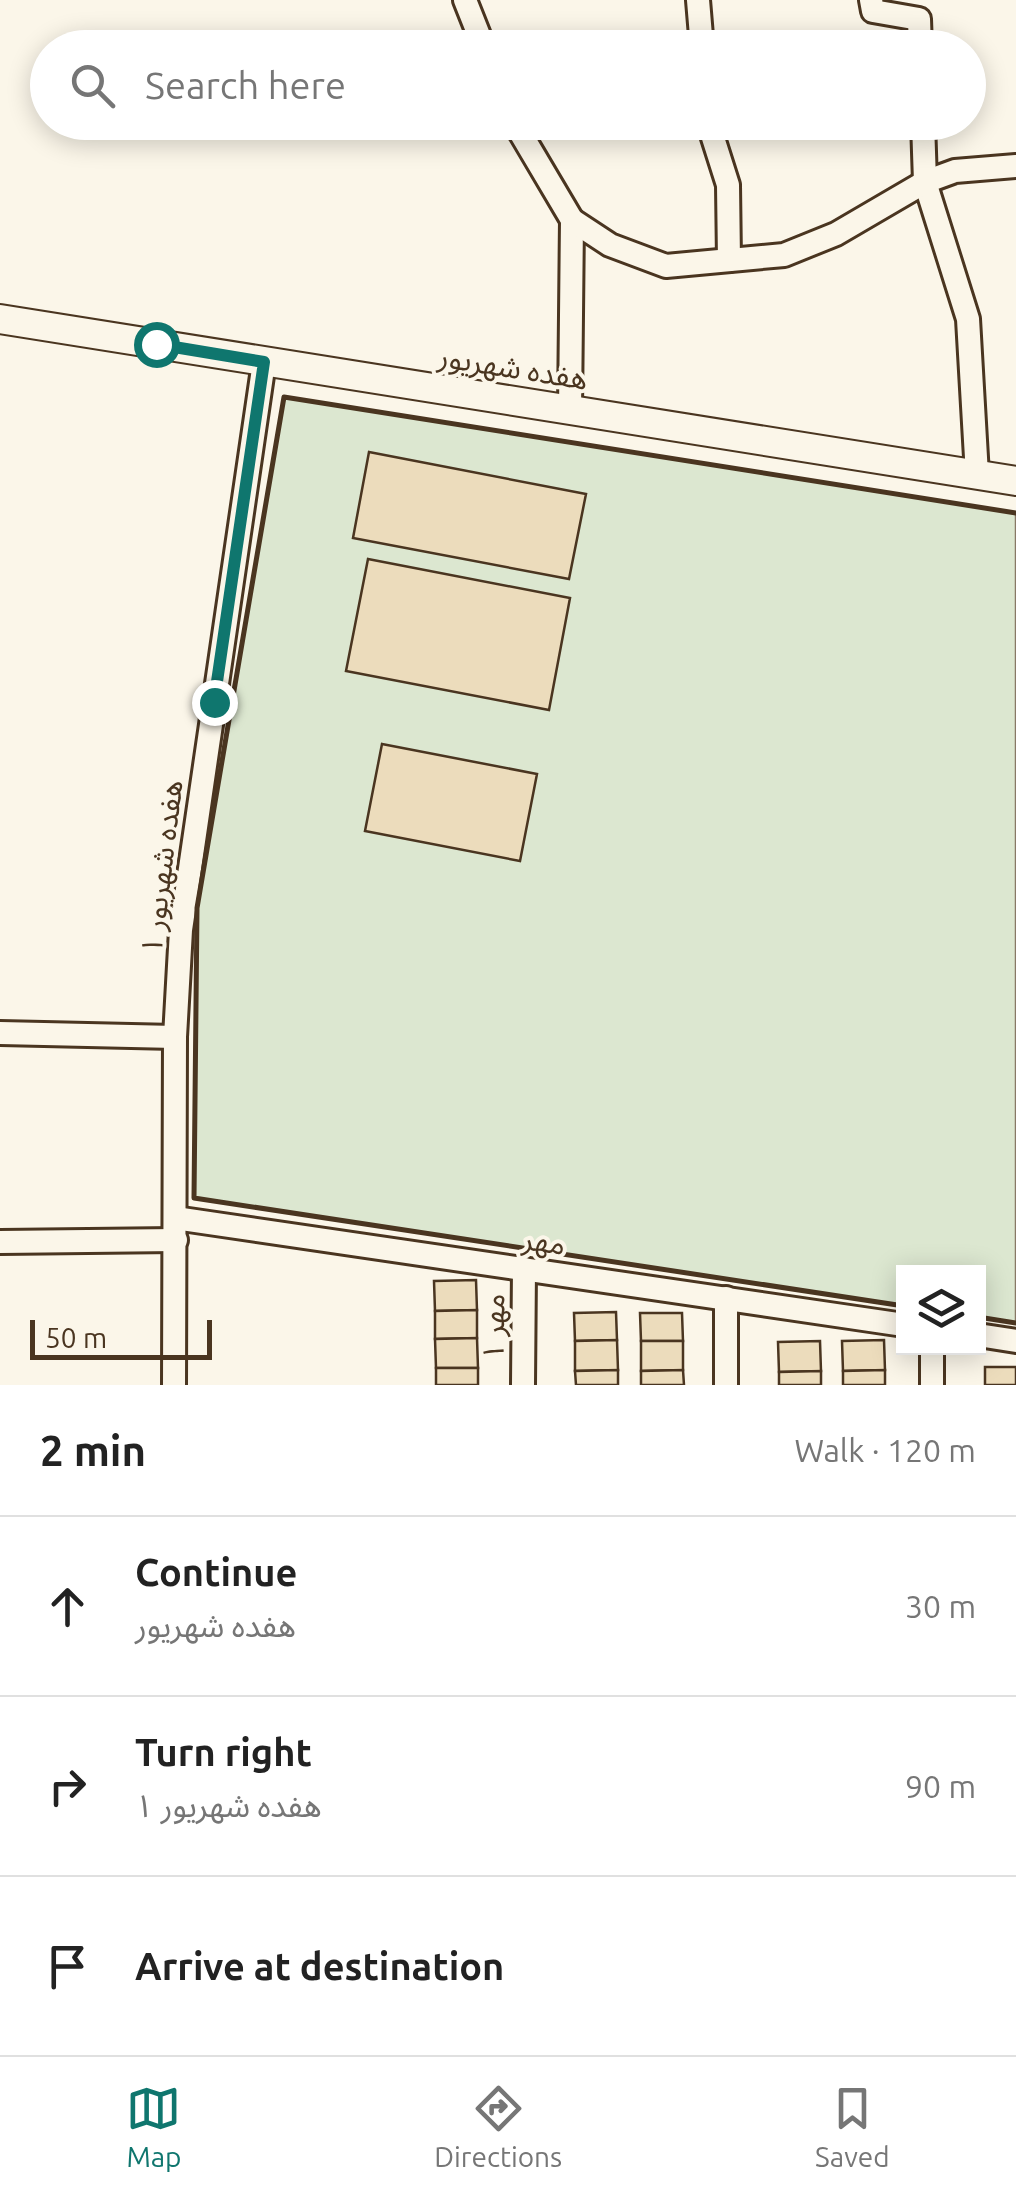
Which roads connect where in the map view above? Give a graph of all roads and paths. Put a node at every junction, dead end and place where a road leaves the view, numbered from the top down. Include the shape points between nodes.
1 (465, 0) edge
2 (698, 0) edge
3 (871, 0) edge
4 (477, 30) edge
5 (700, 30) edge
6 (919, 30) edge
7 (525, 140) edge
8 (714, 140) edge
9 (923, 140) edge
10 (1016, 166) edge
11 (925, 182) junction
12 (572, 220) junction
13 (728, 260) junction
14 (0, 319) edge
15 (264, 362) junction
16 (570, 410) junction
17 (977, 475) junction
18 (1016, 481) edge
19 (0, 1033) edge
20 (175, 1037) junction
21 (175, 1229) junction
22 (0, 1242) edge
23 (524, 1269) junction
24 (726, 1298) junction
25 (896, 1323) edge
26 (986, 1337) edge
27 (1016, 1341) edge
28 (932, 1355) edge
29 (174, 1385) edge
30 (523, 1385) edge
31 (726, 1385) edge
32 (932, 1385) edge

1 - 4 street
2 - 5 street
3 - 6 street via 874,11 919,19
7 - 12 street
8 - 13 street via 728,185
9 - 11 street
10 - 11 street via 955,171
11 - 13 street via 836,234 784,255
11 - 17 street via 968,318
12 - 13 street via 666,266
12 - 16 street
14 - 15 street, هفده شهریور
15 - 16 street, هفده شهریور
15 - 20 street, هفده شهریور ۱ via 181,930
16 - 17 street, هفده شهریور
17 - 18 street, هفده شهریور
19 - 20 street
20 - 21 street, هفده شهریور ۱
21 - 22 street, مهر
21 - 23 street, مهر
21 - 29 street, هفده شهریور ۱
23 - 24 street, مهر
23 - 30 street, مهر ۱
24 - 25 street, مهر
24 - 31 street
26 - 27 street
28 - 32 street

